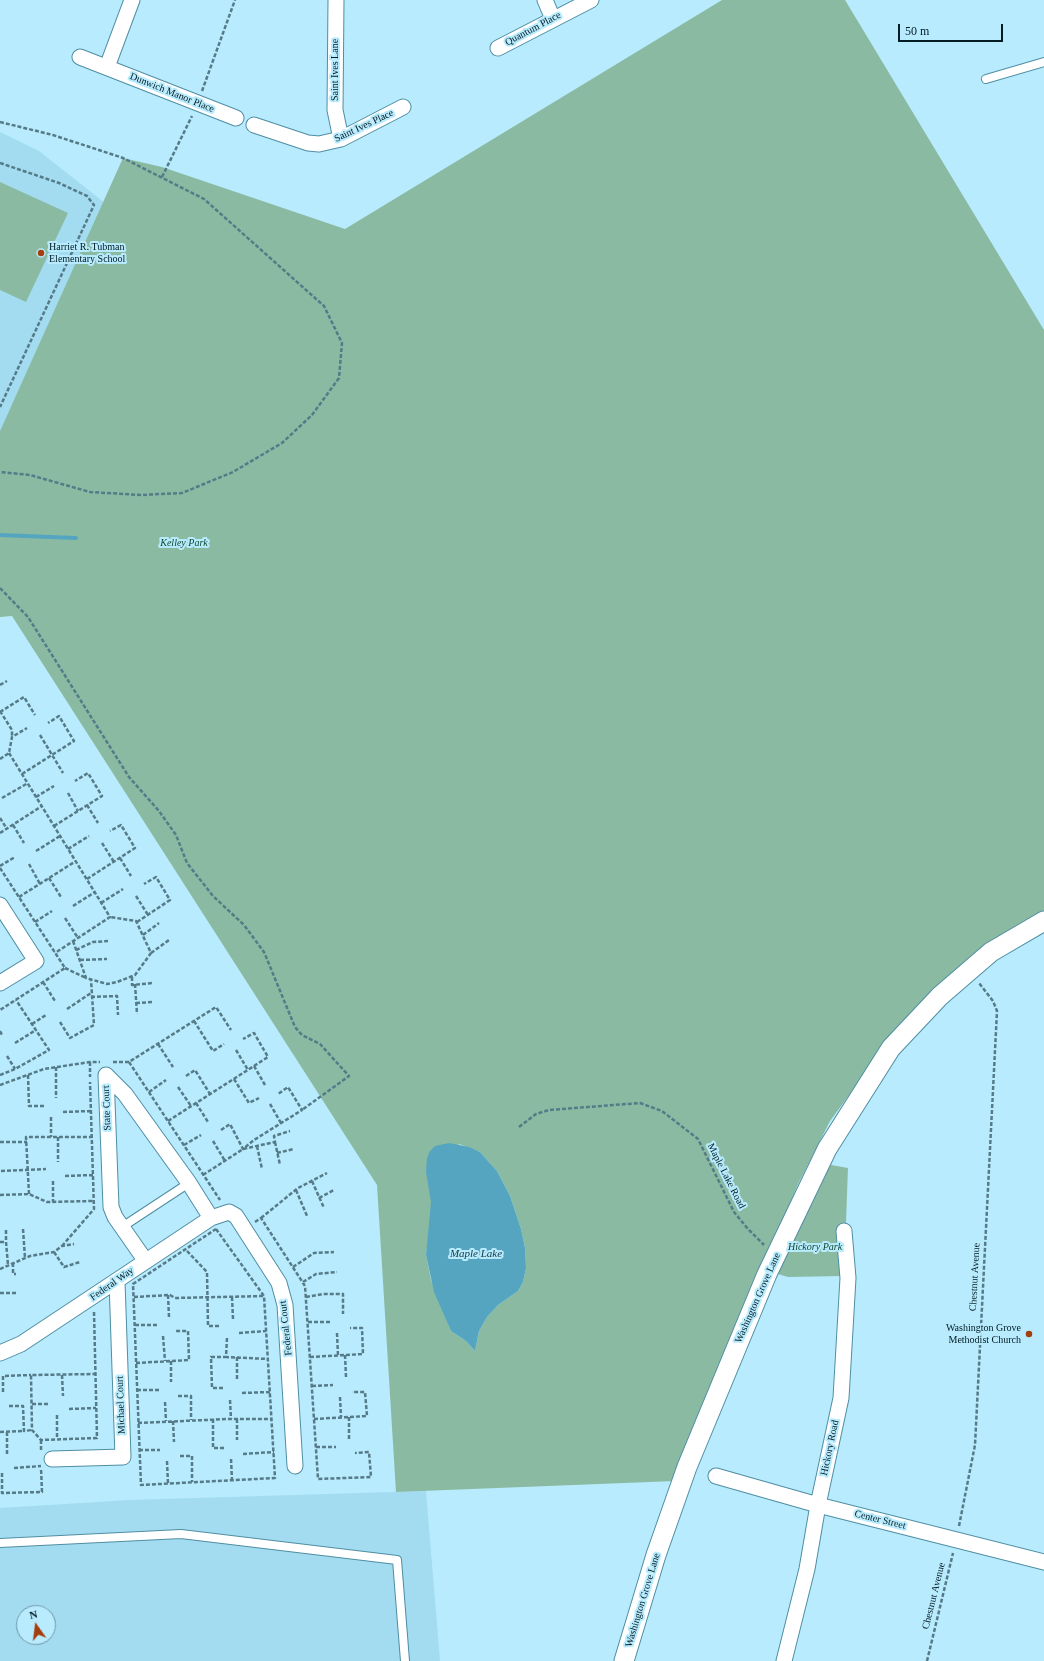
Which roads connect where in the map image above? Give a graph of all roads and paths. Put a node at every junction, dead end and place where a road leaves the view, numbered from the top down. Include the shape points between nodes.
1 (132, 0) edge
2 (336, 0) edge
3 (545, 0) edge
4 (590, 0) edge
5 (553, 19) junction
6 (498, 48) dead end
7 (80, 57) dead end
8 (1044, 62) edge
9 (107, 67) junction
10 (986, 79) dead end
11 (403, 107) dead end
12 (236, 118) dead end
13 (0, 122) edge
14 (254, 125) dead end
15 (341, 139) junction
16 (0, 163) edge
17 (0, 407) edge
18 (0, 472) edge
19 (0, 588) edge
20 (7, 681) dead end
21 (0, 685) edge
22 (0, 711) edge
23 (35, 715) dead end
24 (48, 723) dead end
25 (27, 728) dead end
26 (40, 736) dead end
27 (12, 737) junction
28 (9, 753) junction
29 (52, 755) junction
30 (0, 759) edge
31 (63, 773) dead end
32 (22, 774) junction
33 (75, 781) dead end
34 (28, 783) junction
35 (54, 786) dead end
36 (68, 793) dead end
37 (36, 797) junction
38 (2, 798) dead end
39 (87, 805) junction
40 (42, 806) junction
41 (78, 811) junction
42 (0, 818) edge
43 (98, 823) dead end
44 (13, 825) junction
45 (54, 826) junction
46 (7, 829) junction
47 (110, 831) dead end
48 (0, 833) edge
49 (60, 836) junction
50 (89, 836) dead end
51 (24, 843) dead end
52 (102, 843) dead end
53 (68, 849) junction
54 (36, 851) dead end
55 (15, 857) dead end
56 (120, 858) junction
57 (76, 861) junction
58 (114, 862) junction
59 (29, 864) dead end
60 (0, 866) edge
61 (131, 876) dead end
62 (49, 878) junction
63 (87, 879) junction
64 (40, 884) junction
65 (144, 884) dead end
66 (123, 889) dead end
67 (95, 892) junction
68 (136, 896) dead end
69 (19, 897) dead end
70 (61, 897) dead end
71 (101, 903) junction
72 (0, 905) edge
73 (73, 906) dead end
74 (52, 911) dead end
75 (148, 916) junction
76 (110, 917) junction
77 (65, 918) dead end
78 (1044, 921) edge
79 (35, 922) dead end
80 (137, 922) junction
81 (159, 923) dead end
82 (143, 935) junction
83 (78, 938) junction
84 (169, 940) dead end
85 (73, 941) junction
86 (108, 941) dead end
87 (76, 950) junction
88 (151, 952) junction
89 (55, 953) dead end
90 (107, 959) dead end
91 (80, 960) junction
92 (65, 968) dead end
93 (970, 970) junction
94 (132, 977) junction
95 (86, 978) junction
96 (91, 980) junction
97 (43, 982) dead end
98 (0, 983) edge
99 (153, 983) dead end
100 (135, 984) junction
101 (91, 995) junction
102 (16, 1000) dead end
103 (55, 1001) dead end
104 (153, 1002) dead end
105 (136, 1003) junction
106 (67, 1010) dead end
107 (137, 1014) dead end
108 (46, 1015) dead end
109 (118, 1015) dead end
110 (194, 1021) junction
111 (60, 1022) dead end
112 (32, 1024) junction
113 (36, 1030) junction
114 (231, 1030) dead end
115 (0, 1031) edge
116 (2, 1035) dead end
117 (243, 1040) dead end
118 (15, 1043) dead end
119 (158, 1044) junction
120 (224, 1044) dead end
121 (236, 1050) dead end
122 (7, 1056) dead end
123 (90, 1062) junction
124 (254, 1066) junction
125 (56, 1067) junction
126 (173, 1067) dead end
127 (15, 1069) junction
128 (248, 1070) junction
129 (0, 1075) edge
130 (28, 1075) junction
131 (186, 1076) dead end
132 (234, 1079) junction
133 (166, 1080) dead end
134 (0, 1085) edge
135 (265, 1085) dead end
136 (178, 1087) dead end
137 (149, 1092) dead end
138 (210, 1094) junction
139 (278, 1094) dead end
140 (56, 1098) dead end
141 (259, 1098) dead end
142 (196, 1103) junction
143 (270, 1104) dead end
144 (44, 1106) dead end
145 (191, 1106) junction
146 (302, 1110) junction
147 (91, 1111) junction
148 (63, 1112) dead end
149 (51, 1117) dead end
150 (168, 1121) dead end
151 (208, 1122) dead end
152 (281, 1123) junction
153 (519, 1127) dead end
154 (221, 1130) dead end
155 (290, 1131) dead end
156 (201, 1135) dead end
157 (51, 1137) junction
158 (58, 1137) junction
159 (92, 1137) junction
160 (213, 1141) dead end
161 (0, 1142) edge
162 (26, 1142) junction
163 (275, 1142) junction
164 (184, 1146) dead end
165 (257, 1146) junction
166 (243, 1149) junction
167 (294, 1149) dead end
168 (278, 1154) junction
169 (225, 1160) junction
170 (58, 1162) dead end
171 (280, 1165) dead end
172 (262, 1169) dead end
173 (28, 1170) junction
174 (46, 1170) dead end
175 (1, 1171) edge
176 (327, 1173) dead end
177 (93, 1175) junction
178 (203, 1175) dead end
179 (65, 1176) dead end
180 (53, 1181) dead end
181 (312, 1181) junction
182 (189, 1183) junction
183 (296, 1190) junction
184 (334, 1190) dead end
185 (29, 1194) junction
186 (0, 1195) edge
187 (319, 1198) junction
188 (94, 1201) junction
189 (53, 1202) junction
190 (324, 1208) dead end
191 (217, 1215) junction
192 (307, 1216) dead end
193 (261, 1218) dead end
194 (122, 1227) junction
195 (23, 1229) dead end
196 (6, 1230) dead end
197 (844, 1232) dead end
198 (0, 1242) edge
199 (6, 1242) junction
200 (74, 1244) dead end
201 (62, 1246) junction
202 (185, 1249) junction
203 (54, 1252) junction
204 (334, 1252) dead end
205 (776, 1256) junction
206 (25, 1258) junction
207 (145, 1260) junction
208 (80, 1262) dead end
209 (13, 1263) junction
210 (8, 1265) junction
211 (293, 1267) dead end
212 (0, 1268) edge
213 (337, 1272) dead end
214 (16, 1274) dead end
215 (117, 1281) junction
216 (303, 1282) dead end
217 (0, 1293) edge
218 (16, 1293) dead end
219 (168, 1295) junction
220 (264, 1296) junction
221 (134, 1297) junction
222 (232, 1297) junction
223 (306, 1297) dead end
224 (207, 1298) junction
225 (88, 1313) dead end
226 (344, 1314) dead end
227 (169, 1317) dead end
228 (233, 1319) dead end
229 (308, 1322) dead end
230 (331, 1322) dead end
231 (156, 1324) dead end
232 (135, 1325) junction
233 (220, 1326) dead end
234 (350, 1328) dead end
235 (176, 1331) dead end
236 (266, 1331) junction
237 (239, 1333) dead end
238 (337, 1334) dead end
239 (163, 1336) dead end
240 (227, 1338) dead end
241 (0, 1353) edge
242 (346, 1355) junction
243 (338, 1356) junction
244 (226, 1357) junction
245 (237, 1357) junction
246 (310, 1357) dead end
247 (268, 1359) junction
248 (164, 1361) junction
249 (171, 1361) junction
250 (136, 1363) junction
251 (62, 1374) junction
252 (96, 1374) junction
253 (32, 1375) junction
254 (346, 1377) dead end
255 (237, 1380) dead end
256 (172, 1382) dead end
257 (333, 1385) dead end
258 (312, 1386) dead end
259 (223, 1388) dead end
260 (137, 1390) junction
261 (159, 1390) dead end
262 (3, 1392) dead end
263 (270, 1392) junction
264 (352, 1392) dead end
265 (242, 1393) dead end
266 (63, 1396) dead end
267 (178, 1396) dead end
268 (340, 1397) dead end
269 (230, 1400) dead end
270 (166, 1402) dead end
271 (32, 1404) junction
272 (50, 1404) dead end
273 (9, 1406) dead end
274 (96, 1408) junction
275 (69, 1409) dead end
276 (57, 1415) dead end
277 (341, 1417) junction
278 (349, 1417) junction
279 (213, 1419) junction
280 (231, 1419) junction
281 (236, 1419) junction
282 (314, 1419) dead end
283 (191, 1420) junction
284 (271, 1420) junction
285 (166, 1421) junction
286 (173, 1421) junction
287 (138, 1423) junction
288 (32, 1430) junction
289 (24, 1431) junction
290 (0, 1432) edge
291 (7, 1432) junction
292 (57, 1439) junction
293 (349, 1439) dead end
294 (41, 1440) junction
295 (237, 1440) dead end
296 (174, 1442) dead end
297 (316, 1447) dead end
298 (336, 1447) dead end
299 (224, 1448) dead end
300 (139, 1450) junction
301 (160, 1450) dead end
302 (274, 1452) junction
303 (8, 1454) dead end
304 (243, 1454) dead end
305 (180, 1456) dead end
306 (231, 1459) dead end
307 (44, 1460) junction
308 (168, 1461) dead end
309 (295, 1466) dead end
310 (14, 1468) dead end
311 (2, 1473) dead end
312 (716, 1476) dead end
313 (232, 1480) junction
314 (192, 1482) junction
315 (168, 1484) junction
316 (818, 1505) junction
317 (957, 1539) junction
318 (0, 1543) edge
319 (1044, 1562) edge
320 (405, 1661) edge
321 (624, 1661) edge
322 (784, 1661) edge
323 (927, 1661) edge

1 - 9 street
2 - 15 street, Saint Ives Lane via 335,110
3 - 5 street
4 - 5 street, Quantum Place
5 - 6 street, Quantum Place
7 - 9 street, Dunwich Manor Place
8 - 10 lane
9 - 12 street, Dunwich Manor Place
11 - 15 street, Saint Ives Place
13 - 18 path via 53,135 123,158 204,199 324,306 342,343 339,378 307,420 282,442 233,472 182,493 141,495 90,492 30,476
14 - 15 street, Saint Ives Place via 308,143 319,144
16 - 17 path via 58,183 87,196 94,205
19 - 146 path via 28,617 129,777 159,810 176,835 187,863 213,896 244,925 264,952 295,1027 302,1035 320,1044 349,1076
20 - 21 path
22 - 23 path via 24,696
22 - 27 path via 12,730
24 - 29 path via 59,716 74,741
25 - 27 path
26 - 29 path
27 - 28 path
28 - 30 path
28 - 32 path
29 - 31 path
29 - 32 path
32 - 34 path
33 - 39 path via 88,774 102,796
34 - 37 path
34 - 38 path
35 - 37 path
36 - 41 path
37 - 40 path
39 - 41 path
39 - 43 path
40 - 44 path
40 - 45 path
41 - 45 path
42 - 46 path
44 - 46 path
44 - 51 path
45 - 49 path
46 - 48 path
47 - 56 path via 121,825 135,848
49 - 53 path
49 - 54 path
50 - 53 path
52 - 58 path
53 - 57 path
55 - 60 path
56 - 58 path
56 - 61 path
57 - 62 path
57 - 63 path
58 - 63 path
59 - 64 path
62 - 64 path
62 - 70 path
63 - 67 path
64 - 69 path
65 - 75 path via 156,877 170,900
66 - 71 path
67 - 71 path
67 - 73 path
68 - 75 path
71 - 76 path
72 - 98 street via 36,961
74 - 79 path
75 - 80 path
76 - 80 path
76 - 83 path
77 - 83 path
78 - 93 street, Washington Grove Lane via 991,952
80 - 82 path
81 - 82 path
82 - 88 path
83 - 85 path
84 - 88 path
85 - 87 path
85 - 89 path
86 - 87 path via 93,942
87 - 91 path
88 - 94 path via 141,969
90 - 91 path
91 - 95 path
92 - 95 path
93 - 205 street, Washington Grove Lane via 940,996 890,1048 827,1149
93 - 317 path, Chestnut Avenue via 993,1001 997,1011 975,1445
94 - 96 path via 107,984
94 - 100 path via 132,985
95 - 96 path
96 - 101 path
97 - 103 path
99 - 100 path
100 - 105 path
101 - 106 path
101 - 109 path via 117,996
101 - 111 path via 94,1025 70,1038
102 - 112 path
104 - 105 path
105 - 107 path
108 - 112 path
110 - 114 path via 216,1007
110 - 119 path
110 - 120 path via 213,1051
112 - 113 path
113 - 118 path
113 - 127 path via 49,1050
115 - 116 path
117 - 124 path via 254,1033 268,1057
119 - 123 path via 129,1062
119 - 126 path
121 - 128 path
122 - 127 path
123 - 125 path
123 - 147 path
124 - 128 path
124 - 135 path
125 - 130 path
125 - 140 path
127 - 129 path
128 - 132 path
130 - 134 path
130 - 144 path via 29,1106
131 - 138 path via 195,1070
132 - 138 path
132 - 141 path via 249,1103
133 - 137 path
136 - 145 path
138 - 142 path
139 - 146 path via 288,1087
142 - 145 path
142 - 151 path
143 - 152 path
145 - 150 path
146 - 152 path
147 - 148 path
147 - 159 path
149 - 157 path
152 - 166 path
153 - 205 path, Maple Lake Road via 536,1114 549,1110 640,1103 662,1111 698,1139 734,1212
154 - 166 path via 230,1124
155 - 163 path via 274,1136
156 - 164 path
157 - 158 path
157 - 162 path via 26,1137
158 - 159 path
158 - 170 path
159 - 177 path
160 - 169 path
161 - 162 path
162 - 173 path
163 - 165 path
163 - 168 path
165 - 166 path
165 - 172 path
166 - 169 path
167 - 168 path
168 - 171 path
169 - 178 path
173 - 174 path
173 - 175 path
173 - 185 path
176 - 181 path
177 - 179 path
177 - 188 path
180 - 189 path
181 - 183 path
181 - 187 path
182 - 191 street, State Court
182 - 194 lane
182 - 194 street, State Court via 124,1094 106,1075 111,1208
183 - 192 path
183 - 193 path
184 - 187 path
185 - 186 path
185 - 189 path
187 - 190 path
188 - 189 path
188 - 201 path via 94,1209
191 - 207 street, Federal Way
191 - 309 street, Federal Court via 229,1212 236,1216 279,1283 285,1306
194 - 207 street, State Court
195 - 206 path
196 - 199 path
197 - 316 street, Hickory Road via 848,1278 841,1398
198 - 199 path
199 - 210 path
200 - 201 path
201 - 203 path
202 - 220 path via 216,1229
202 - 221 path via 133,1284
202 - 224 path via 207,1272
203 - 206 path
203 - 208 path via 64,1267
204 - 211 path via 314,1253
205 - 321 street, Washington Grove Lane via 686,1467 656,1554
206 - 209 path
207 - 215 street, Federal Way
209 - 210 path
209 - 214 path via 13,1274
210 - 212 path
213 - 216 path via 316,1274
215 - 241 street, Federal Way via 21,1344
215 - 307 street, Michael Court via 123,1457
217 - 218 path
219 - 221 path
219 - 224 path via 175,1298
219 - 227 path
220 - 222 path
220 - 236 path
221 - 232 path
222 - 224 path
222 - 228 path
223 - 226 path via 343,1294
224 - 233 path via 208,1326
225 - 252 path via 94,1309
229 - 230 path
231 - 232 path
232 - 250 path
234 - 242 path via 362,1328 363,1354
235 - 249 path via 188,1331 189,1360
236 - 237 path
236 - 247 path
238 - 243 path
239 - 248 path
240 - 244 path
242 - 243 path
242 - 254 path
243 - 246 path
244 - 245 path
244 - 259 path via 211,1357 212,1388
245 - 247 path
245 - 255 path
247 - 263 path
248 - 249 path
248 - 250 path
249 - 256 path
250 - 260 path
251 - 252 path
251 - 253 path
251 - 266 path
252 - 274 path
253 - 262 path via 2,1376
253 - 271 path
257 - 258 path
260 - 261 path
260 - 287 path
263 - 265 path
263 - 284 path
264 - 278 path via 365,1392 367,1416
267 - 283 path via 190,1396
268 - 277 path
269 - 280 path
270 - 285 path
271 - 272 path
271 - 288 path
273 - 289 path via 23,1406
274 - 275 path
274 - 292 path via 97,1438
276 - 292 path
277 - 278 path
277 - 282 path
278 - 293 path
279 - 280 path
279 - 283 path
279 - 299 path via 213,1448
280 - 281 path
281 - 284 path
281 - 295 path
283 - 286 path
284 - 302 path
285 - 286 path
285 - 287 path
286 - 296 path
287 - 300 path
288 - 289 path
288 - 294 path
289 - 291 path
290 - 291 path
291 - 303 path
292 - 294 path
294 - 307 path
297 - 298 path
300 - 301 path
300 - 315 path via 141,1485
302 - 304 path
302 - 313 path via 275,1478
305 - 314 path via 192,1456
306 - 313 path
307 - 310 path
307 - 311 path via 42,1492 2,1493
308 - 315 path
312 - 316 street, Center Street
313 - 314 path
314 - 315 path
316 - 317 street, Center Street
316 - 322 street, Hickory Road
317 - 319 street, Center Street
317 - 323 path, Chestnut Avenue
318 - 320 lane via 181,1534 397,1560

